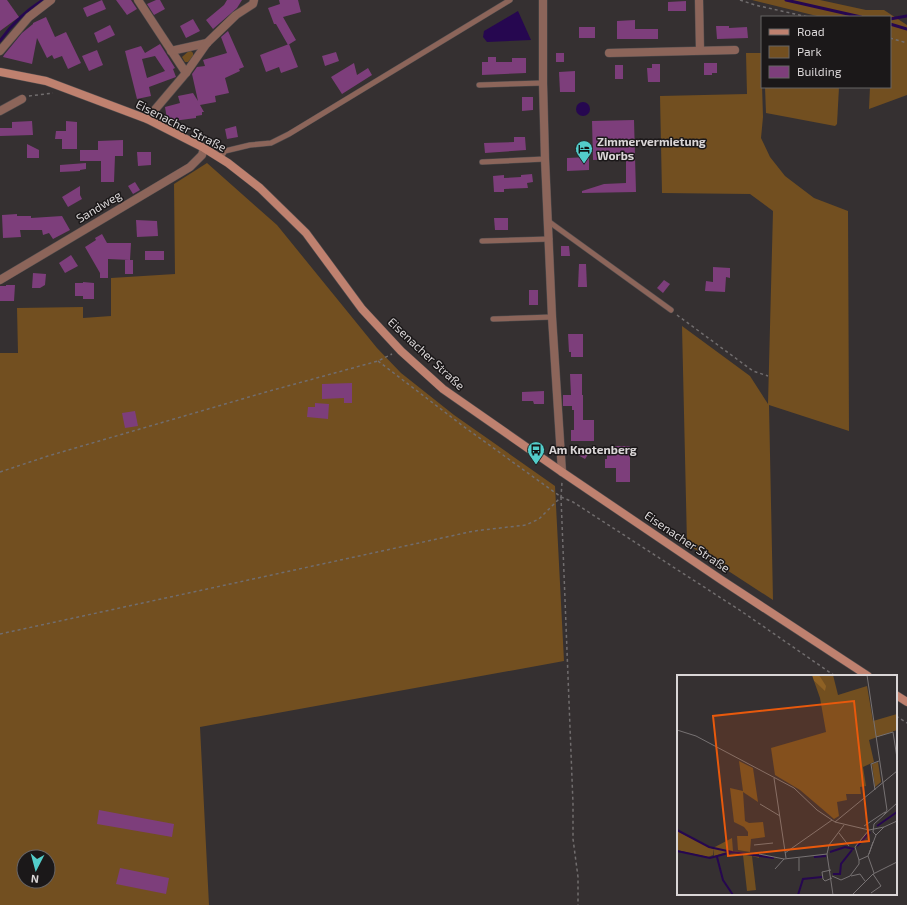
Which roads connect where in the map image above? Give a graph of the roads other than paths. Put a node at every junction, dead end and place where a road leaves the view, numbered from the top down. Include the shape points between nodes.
1 (51, 0) edge
2 (138, 0) edge
3 (254, 0) edge
4 (510, 0) edge
5 (543, 0) edge
6 (699, 0) edge
7 (207, 43) junction
8 (171, 50) junction
9 (700, 50) junction
10 (735, 50) dead end
11 (0, 51) edge
12 (609, 53) dead end
13 (0, 72) edge
14 (186, 73) junction
15 (543, 83) junction
16 (479, 86) dead end
17 (22, 99) road end
18 (0, 111) edge
19 (147, 119) junction
20 (204, 148) junction
21 (220, 158) junction
22 (545, 159) junction
23 (482, 162) dead end
24 (548, 221) junction
25 (550, 239) junction
26 (482, 241) dead end
27 (0, 280) edge
28 (671, 310) road end
29 (552, 317) junction
30 (493, 320) dead end
31 (562, 472) junction
32 (866, 675) edge
33 (897, 696) edge
34 (907, 702) edge

1 - 11 street via 29,17
2 - 8 street
3 - 7 street via 253,4 236,15
4 - 21 lane via 289,134 271,143 225,151
5 - 15 street
6 - 9 street
7 - 8 street
7 - 14 street
8 - 14 street
9 - 10 street
9 - 12 street
13 - 19 main road, Eisenacher Straße via 26,76 68,89
14 - 19 street
15 - 16 lane
15 - 22 street
17 - 18 street
19 - 20 main road, Eisenacher Straße
20 - 21 main road, Eisenacher Straße
20 - 27 street, Sandweg via 202,155 190,167
21 - 31 main road, Eisenacher Straße via 260,188 306,233 362,308 401,351 443,389
22 - 23 lane
22 - 24 street
24 - 25 street
24 - 28 lane
25 - 26 lane
25 - 29 street
29 - 30 lane
29 - 31 street
31 - 32 main road, Eisenacher Straße
33 - 34 main road

